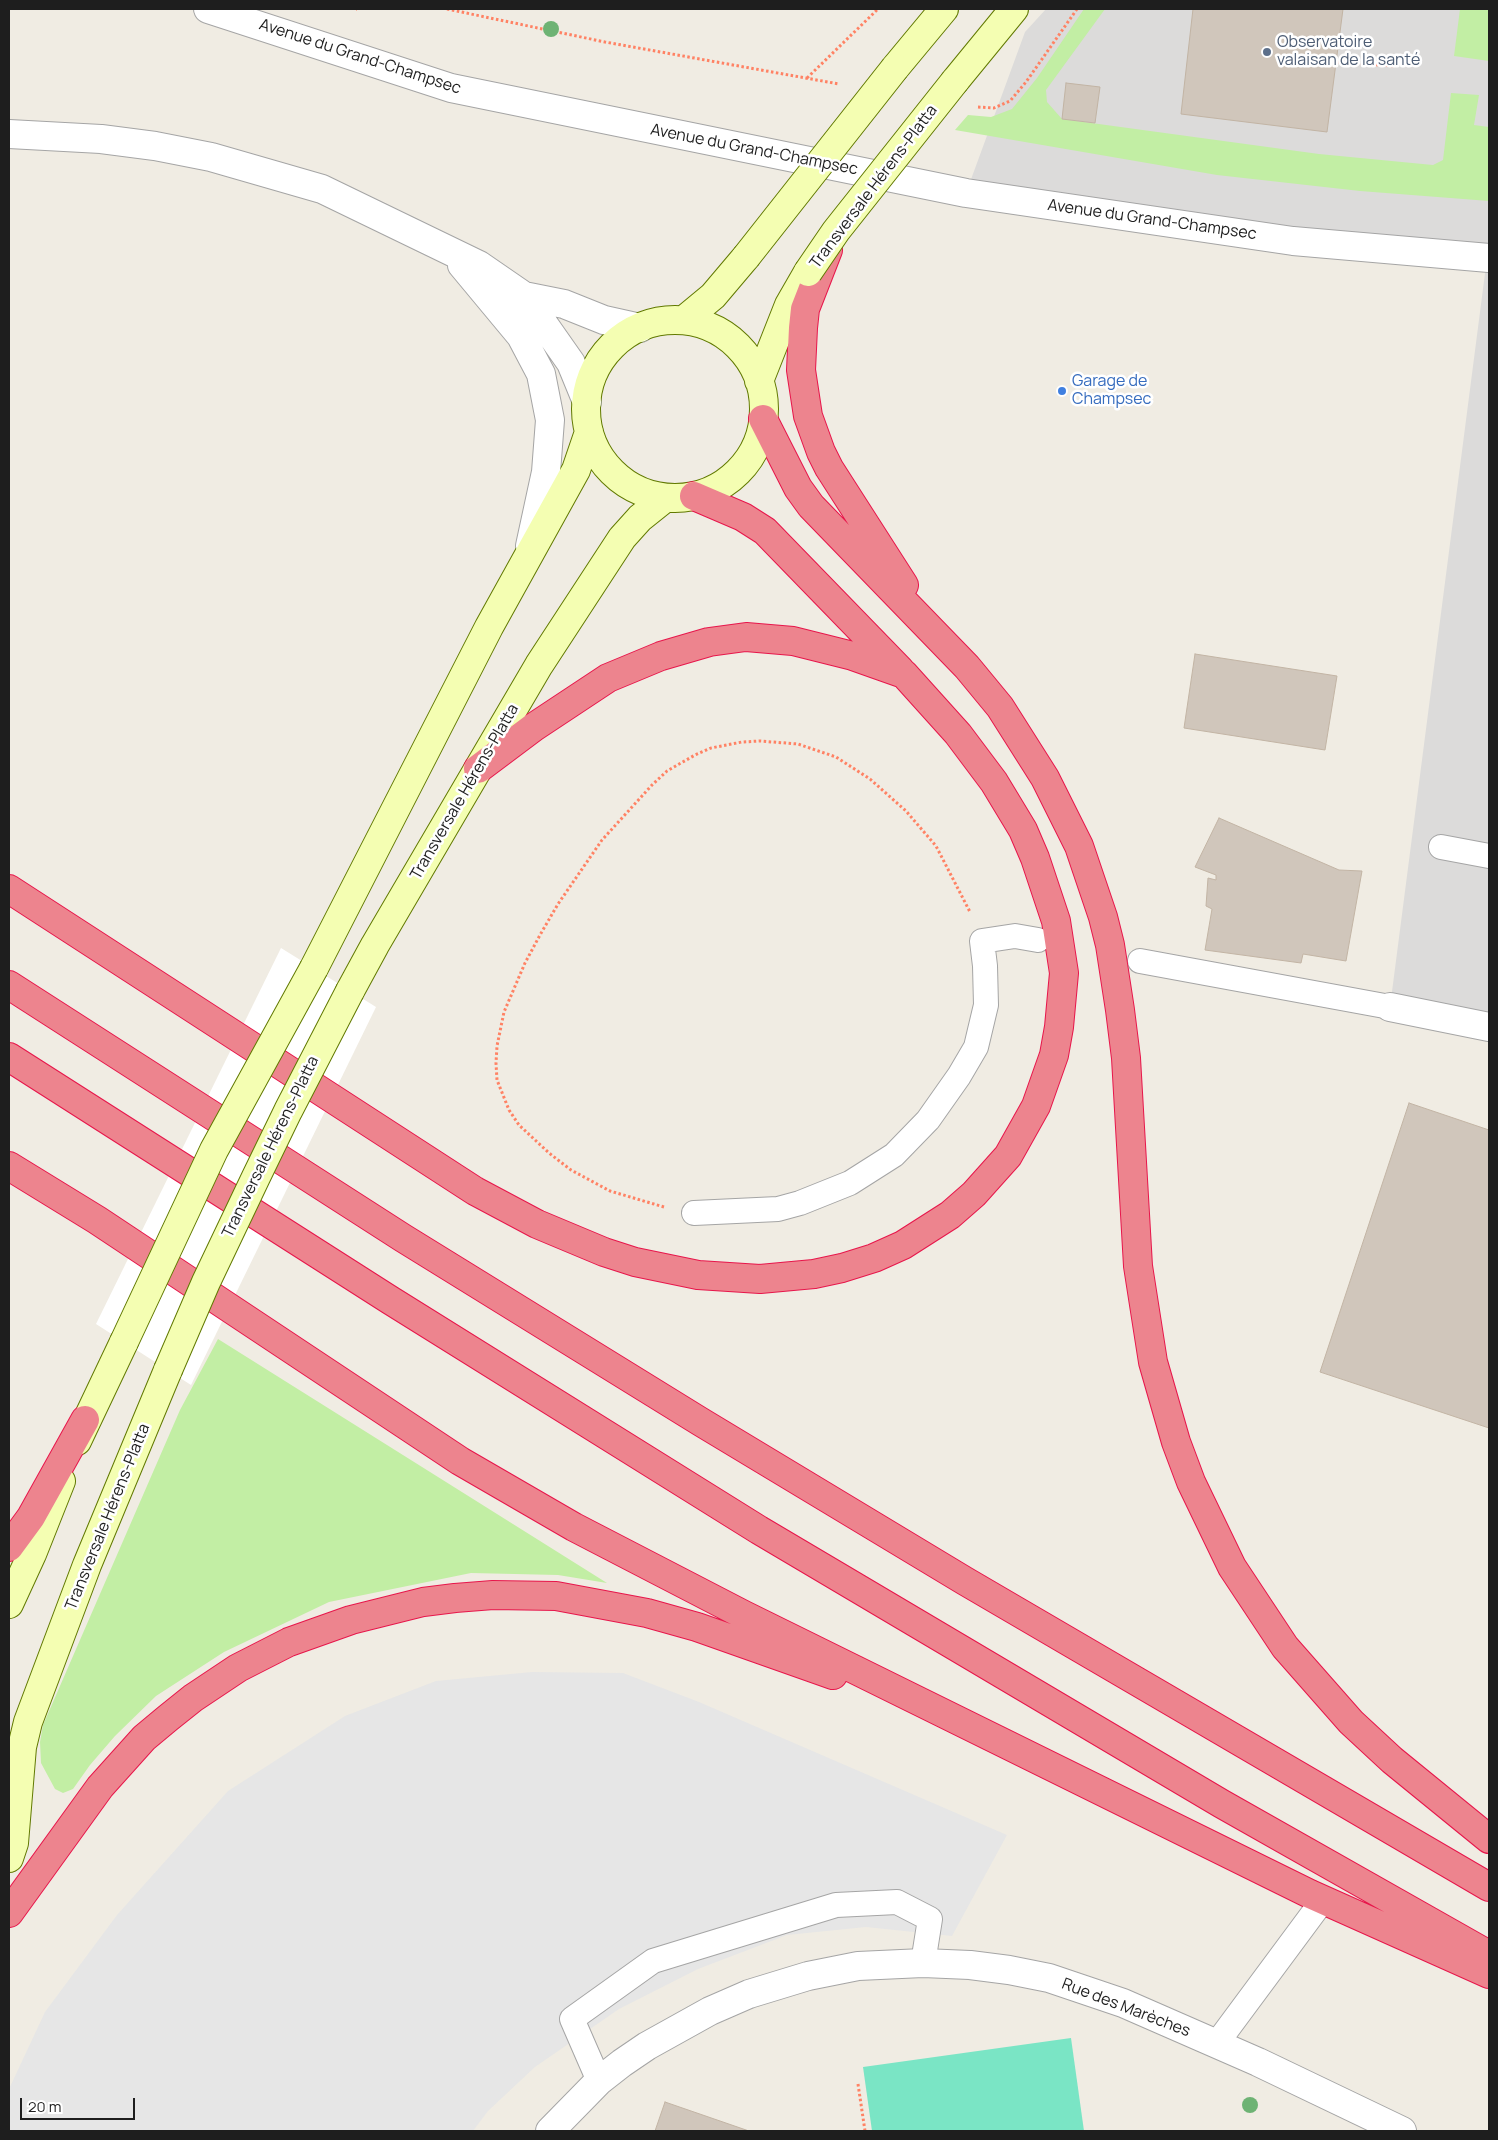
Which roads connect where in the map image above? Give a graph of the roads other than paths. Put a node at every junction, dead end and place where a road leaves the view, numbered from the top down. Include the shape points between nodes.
1 (208, 9) edge
2 (944, 9) edge
3 (1014, 9) edge
4 (9, 134) edge
5 (450, 251) junction
6 (1489, 258) edge
7 (813, 274) junction
8 (524, 296) junction
9 (684, 320) junction
10 (640, 328) junction
11 (759, 381) junction
12 (587, 402) junction
13 (763, 420) junction
14 (589, 432) junction
15 (694, 496) junction
16 (665, 498) junction
17 (527, 558) junction
18 (936, 635) junction
19 (904, 674) junction
20 (478, 769) junction
21 (1441, 847) dead end
22 (1489, 856) edge
23 (9, 889) edge
24 (1038, 940) dead end
25 (1140, 961) dead end
26 (9, 985) edge
27 (1390, 1007) joint
28 (1489, 1027) edge
29 (9, 1057) edge
30 (9, 1166) edge
31 (694, 1213) road end
32 (86, 1420) junction
33 (9, 1547) edge
34 (9, 1604) edge
35 (947, 1715) junction
36 (1489, 1839) edge
37 (9, 1858) edge
38 (1489, 1887) edge
39 (1323, 1900) junction
40 (9, 1913) edge
41 (1489, 1955) edge
42 (923, 1963) junction
43 (1489, 1974) edge
44 (1217, 2043) junction
45 (599, 2081) junction
46 (550, 2131) edge
47 (1402, 2131) edge

1 - 6 street, Avenue du Grand-Champsec via 452,88 966,193 1293,241
2 - 9 main road, bridge via 746,257 713,296
3 - 7 main road, Transversale Hérens-Platta, bridge via 836,231
4 - 5 street via 101,139 211,157 322,189
5 - 8 street via 479,265
5 - 17 street via 520,336 540,374 550,420 546,472
7 - 11 main road, Transversale Hérens-Platta via 789,305
7 - 18 highway via 800,349 804,396 813,432 840,486
8 - 10 street via 564,304 604,320
8 - 12 street via 571,363
9 - 10 main road via 658,322
9 - 11 main road via 714,328 731,340 750,362
10 - 12 main road via 625,335 608,350 590,383
11 - 13 main road
12 - 14 main road
13 - 15 main road via 753,450 732,477
13 - 18 highway via 798,488 811,506
14 - 16 main road via 594,446 614,474 646,494
14 - 17 main road via 576,470
15 - 16 main road
15 - 19 highway via 743,516 766,531
16 - 20 main road, Transversale Hérens-Platta via 622,538 539,665
17 - 32 main road, bridge via 314,968 214,1150
18 - 36 highway via 967,666 1026,746 1062,810 1094,888 1110,945 1126,1058 1138,1266 1153,1362 1176,1442 1199,1500 1237,1575 1285,1647 1311,1679 1392,1760
19 - 20 highway via 853,656 793,641 746,637 709,642 661,656 608,678
19 - 23 highway via 978,759 1029,844 1056,921 1064,973 1061,1007 1054,1055 1036,1106 1008,1156 950,1215 903,1246 842,1268 760,1279 698,1275 619,1257 537,1224 446,1174
20 - 37 main road, Transversale Hérens-Platta, bridge via 350,991 264,1160 168,1370 87,1565 28,1722 22,1747 14,1843
21 - 22 lane
24 - 31 lane via 1015,936 982,941 986,1005 976,1048 912,1138 894,1155 858,1178 800,1203 778,1208
25 - 27 lane
26 - 38 highway via 403,1238 701,1422 999,1601
27 - 28 street
29 - 41 highway via 390,1300 760,1530 1222,1804
30 - 35 highway via 97,1220 460,1461 574,1527
32 - 33 highway via 31,1517
32 - 34 main road
35 - 39 highway
35 - 40 highway via 697,1628 610,1605 556,1596 493,1596 394,1608 289,1642 215,1682 168,1718 144,1738 100,1787
39 - 43 highway
39 - 44 lane
42 - 44 street, Rue des Marèches via 970,1965 1048,1978 1122,2003
42 - 45 street, Rue des Marèches via 834,1970 749,1994 675,2029
42 - 45 lane via 930,1919 897,1902 836,1905 653,1961 572,2019
44 - 47 street, Rue des Marèches
45 - 46 street, Rue des Marèches

